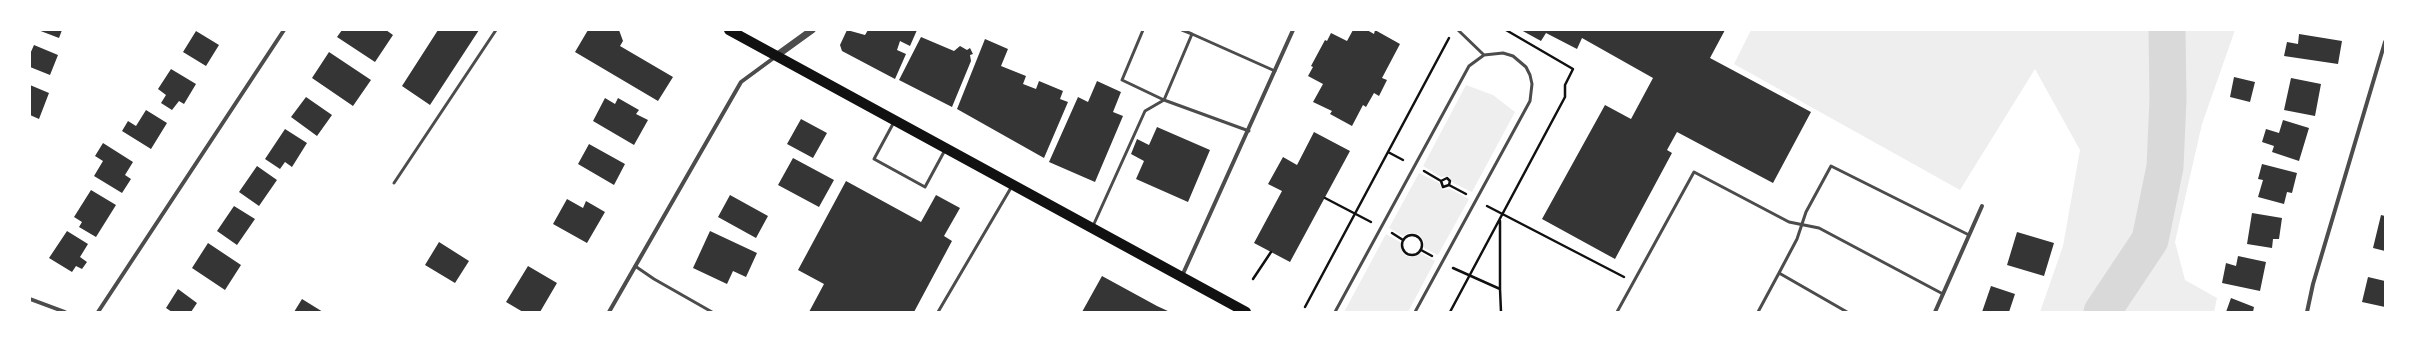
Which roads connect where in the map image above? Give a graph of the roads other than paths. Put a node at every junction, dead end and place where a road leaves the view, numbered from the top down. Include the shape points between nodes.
1 (284, 30) edge
2 (496, 30) edge
3 (729, 30) edge
4 (812, 30) edge
5 (1143, 30) edge
6 (1182, 30) edge
7 (1293, 30) edge
8 (1458, 30) edge
9 (1192, 34) junction
10 (2385, 42) edge
11 (1484, 55) junction
12 (776, 56) junction
13 (1275, 71) junction
14 (1164, 100) junction
15 (895, 121) junction
16 (1249, 131) junction
17 (946, 148) junction
18 (394, 183) dead end
19 (1013, 185) junction
20 (1982, 206) dead end
21 (1802, 224) junction
22 (1092, 228) junction
23 (1969, 235) junction
24 (635, 266) junction
25 (1779, 273) junction
26 (1182, 277) junction
27 (1943, 294) junction
28 (30, 299) edge
29 (65, 312) edge
30 (98, 312) edge
31 (609, 312) edge
32 (712, 312) edge
33 (938, 312) edge
34 (1246, 312) edge
35 (1335, 312) edge
36 (1415, 312) edge
37 (1617, 312) edge
38 (1758, 312) edge
39 (1847, 312) edge
40 (1935, 312) edge
41 (2307, 312) edge

1 - 30 street
2 - 18 lane
3 - 12 main road
4 - 12 street
5 - 14 lane via 1122,80
6 - 9 lane
7 - 13 street
8 - 11 lane
9 - 13 lane
9 - 14 lane
10 - 41 street via 2315,277
11 - 35 lane via 1464,74
11 - 36 lane via 1503,53 1520,61 1526,67 1532,84 1530,101
12 - 15 main road
12 - 24 street via 741,82
13 - 16 street
14 - 16 lane
14 - 22 lane via 1145,111
15 - 17 main road
15 - 17 lane via 874,159 925,187
16 - 26 street
17 - 19 main road
19 - 22 main road
19 - 33 lane
20 - 23 street
21 - 23 lane via 1831,166
21 - 25 lane
21 - 27 lane via 1819,228
21 - 37 lane via 1789,222 1694,172
22 - 26 main road
23 - 27 street
24 - 31 street
24 - 32 lane
25 - 38 lane
25 - 39 lane
26 - 34 main road
27 - 40 street
28 - 29 street

